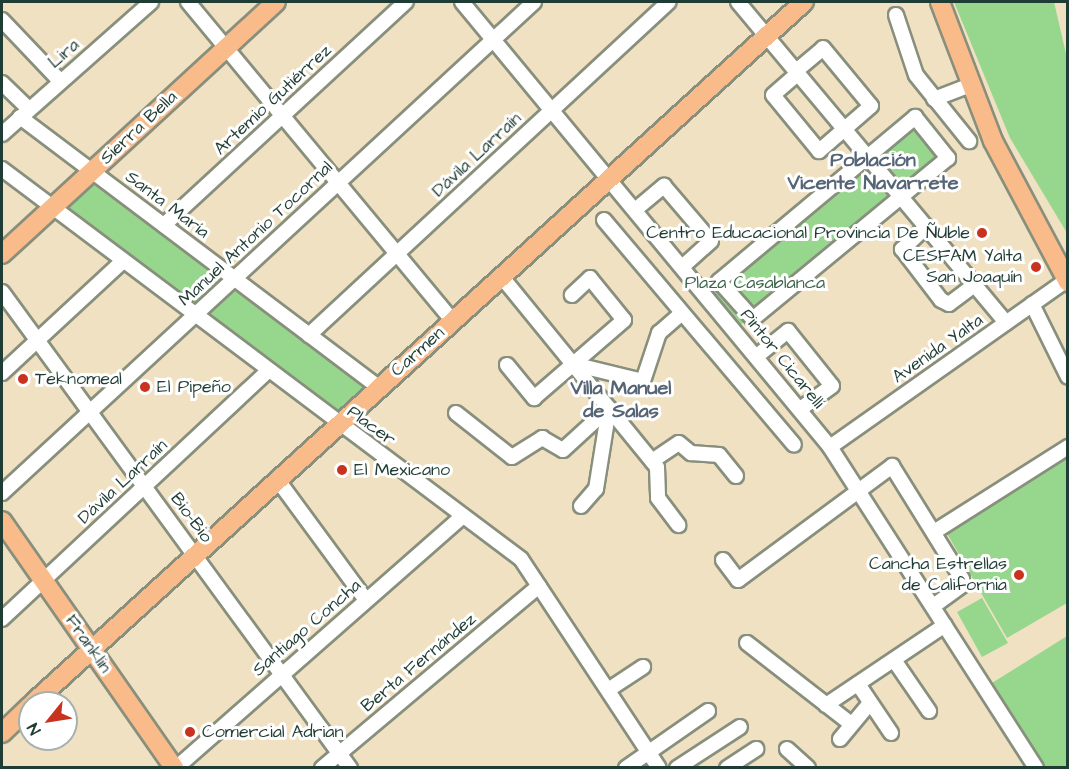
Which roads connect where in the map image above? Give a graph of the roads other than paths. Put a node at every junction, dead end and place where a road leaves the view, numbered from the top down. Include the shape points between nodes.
1 (151, 2) edge
2 (188, 2) edge
3 (276, 2) edge
4 (406, 2) edge
5 (462, 2) edge
6 (534, 2) edge
7 (669, 2) edge
8 (804, 2) edge
9 (939, 2) edge
10 (742, 3) edge
11 (896, 15) dead end
12 (2, 20) edge
13 (766, 35) junction
14 (494, 39) junction
15 (226, 47) junction
16 (797, 72) junction
17 (60, 81) junction
18 (2, 83) edge
19 (970, 85) junction
20 (934, 99) junction
21 (552, 110) junction
22 (25, 113) junction
23 (282, 116) junction
24 (844, 129) junction
25 (2, 134) edge
26 (969, 141) dead end
27 (868, 158) junction
28 (2, 169) edge
29 (92, 171) junction
30 (608, 178) junction
31 (338, 183) junction
32 (901, 197) junction
33 (51, 208) junction
34 (635, 210) junction
35 (604, 220) dead end
36 (164, 225) junction
37 (926, 227) junction
38 (2, 254) edge
39 (397, 254) junction
40 (122, 262) junction
41 (682, 267) junction
42 (501, 276) junction
43 (234, 279) junction
44 (1067, 280) edge
45 (974, 285) junction
46 (2, 292) edge
47 (572, 295) dead end
48 (1032, 304) junction
49 (682, 313) junction
50 (194, 316) junction
51 (453, 321) junction
52 (1006, 323) junction
53 (309, 335) junction
54 (37, 340) junction
55 (757, 356) junction
56 (573, 364) junction
57 (507, 365) dead end
58 (268, 371) junction
59 (2, 373) edge
60 (1068, 377) edge
61 (379, 388) junction
62 (609, 408) junction
63 (800, 410) junction
64 (90, 412) junction
65 (456, 413) dead end
66 (338, 424) junction
67 (794, 445) dead end
68 (830, 447) junction
69 (1068, 447) edge
70 (652, 461) junction
71 (736, 476) dead end
72 (277, 479) junction
73 (145, 487) junction
74 (858, 487) junction
75 (2, 494) edge
76 (581, 506) dead end
77 (463, 516) junction
78 (2, 521) edge
79 (678, 525) dead end
80 (934, 532) junction
81 (195, 554) junction
82 (723, 560) dead end
83 (43, 580) junction
84 (539, 586) junction
85 (366, 600) junction
86 (933, 606) junction
87 (2, 619) edge
88 (945, 625) junction
89 (747, 643) dead end
90 (91, 649) junction
91 (894, 660) junction
92 (643, 667) dead end
93 (283, 674) junction
94 (858, 684) junction
95 (608, 690) junction
96 (46, 691) edge
97 (870, 703) junction
98 (826, 705) junction
99 (708, 711) dead end
100 (929, 711) dead end
101 (18, 718) edge
102 (851, 724) junction
103 (740, 727) dead end
104 (2, 733) edge
105 (891, 734) dead end
106 (840, 739) dead end
107 (756, 748) dead end
108 (787, 749) dead end
109 (648, 751) junction
110 (340, 753) junction
111 (175, 768) edge
112 (322, 768) edge
113 (350, 768) edge
114 (626, 768) edge
115 (659, 768) edge
116 (677, 768) edge
117 (727, 768) edge
118 (808, 768) edge
119 (1036, 768) edge

1 - 17 street, Lira
2 - 15 street
3 - 15 main road, Sierra Bella
4 - 23 street, Artemio Gutiérrez
5 - 14 street, Pintor Cicarelli
6 - 14 street, Manuel Antonio Tocornal
7 - 21 street, Dávila Larraín
8 - 13 main road, Carmen
9 - 19 main road
10 - 13 street
11 - 20 street via 916,75
12 - 17 street
13 - 16 street
13 - 30 main road, Carmen
14 - 21 street, Pintor Cicarelli
14 - 31 street, Manuel Antonio Tocornal
15 - 23 street
15 - 29 main road, Sierra Bella
16 - 24 street
16 - 24 street via 773,95 792,119 819,151
16 - 24 street via 823,48 871,106
17 - 22 street, Lira
18 - 22 street, Santa María
19 - 20 street
19 - 44 main road
20 - 26 street
21 - 30 street, Pintor Cicarelli
21 - 39 street, Dávila Larraín
22 - 25 street, Lira
22 - 29 street, Santa María
23 - 31 street
23 - 36 street, Artemio Gutiérrez
24 - 27 street
27 - 32 street
27 - 32 street via 915,117 948,158
27 - 32 street via 719,280 753,319
28 - 33 street, Placer
29 - 33 main road, Sierra Bella
29 - 36 street, Santa María
30 - 34 street, Pintor Cicarelli
30 - 42 main road, Carmen
31 - 39 street
31 - 43 street, Manuel Antonio Tocornal
32 - 37 street
33 - 38 main road, Sierra Bella
33 - 40 street, Placer
34 - 41 street, Pintor Cicarelli
34 - 41 street via 664,186 711,241
35 - 49 street
36 - 43 street, Santa María
37 - 45 street
37 - 45 street via 902,249 941,300 949,304
39 - 51 street
39 - 53 street, Dávila Larraín
40 - 50 street, Placer
40 - 54 street
41 - 55 street, Pintor Cicarelli
42 - 51 main road, Carmen
42 - 56 street
43 - 50 street, Manuel Antonio Tocornal
43 - 53 street, Santa María
44 - 48 street, Avenida Yalta
45 - 52 street
46 - 54 street, Bio-Bio
47 - 56 street via 590,278 624,320
48 - 52 street, Avenida Yalta
48 - 60 street
49 - 56 street via 659,333 643,381
49 - 67 street
50 - 58 street, Placer
50 - 64 street, Manuel Antonio Tocornal
51 - 61 main road, Carmen
52 - 68 street, Avenida Yalta
53 - 61 street, Santa María
54 - 59 street
54 - 64 street, Bio-Bio
55 - 63 street, Pintor Cicarelli
55 - 63 street via 788,331 832,386
56 - 57 street via 534,398
56 - 62 street
58 - 66 street, Placer
58 - 73 street, Dávila Larraín
61 - 66 main road, Carmen
62 - 65 street via 563,450 542,438 512,457
62 - 70 street
62 - 76 street via 596,489
63 - 68 street, Pintor Cicarelli
64 - 73 street, Bio-Bio
64 - 75 street, Manuel Antonio Tocornal
66 - 72 main road, Carmen
66 - 77 street, Placer
68 - 74 street, Pintor Cicarelli
69 - 80 street
70 - 71 street via 680,443 691,453 719,455
70 - 79 street via 658,498
72 - 81 main road, Carmen
72 - 85 street
73 - 81 street, Bio-Bio
73 - 83 street, Dávila Larraín
74 - 80 street via 891,466
74 - 82 street via 738,580
74 - 86 street, Pintor Cicarelli
77 - 84 street, Placer via 516,555
77 - 85 street, Santiago Concha
78 - 83 main road, Franklin
80 - 86 street via 962,579 961,586
81 - 90 main road, Carmen
81 - 93 street, Bio-Bio
83 - 87 street, Dávila Larraín
83 - 90 main road, Franklin
84 - 95 street, Placer
84 - 110 street, Berta Fernández
85 - 93 street, Santiago Concha
86 - 88 street, Pintor Cicarelli
88 - 91 street
88 - 119 street, Pintor Cicarelli
89 - 98 street
90 - 96 main road, Carmen
90 - 111 main road, Franklin
91 - 94 street
91 - 100 street
92 - 95 street
93 - 110 street, Bio-Bio
93 - 111 street, Santiago Concha
94 - 97 street
94 - 98 street
95 - 109 street, Placer
97 - 102 street
97 - 105 street
98 - 102 street
99 - 109 street
101 - 104 main road
102 - 106 street
103 - 116 street
107 - 117 street
108 - 118 street
109 - 114 street
109 - 115 street, Placer
110 - 112 street, Berta Fernández
110 - 113 street, Bio-Bio

